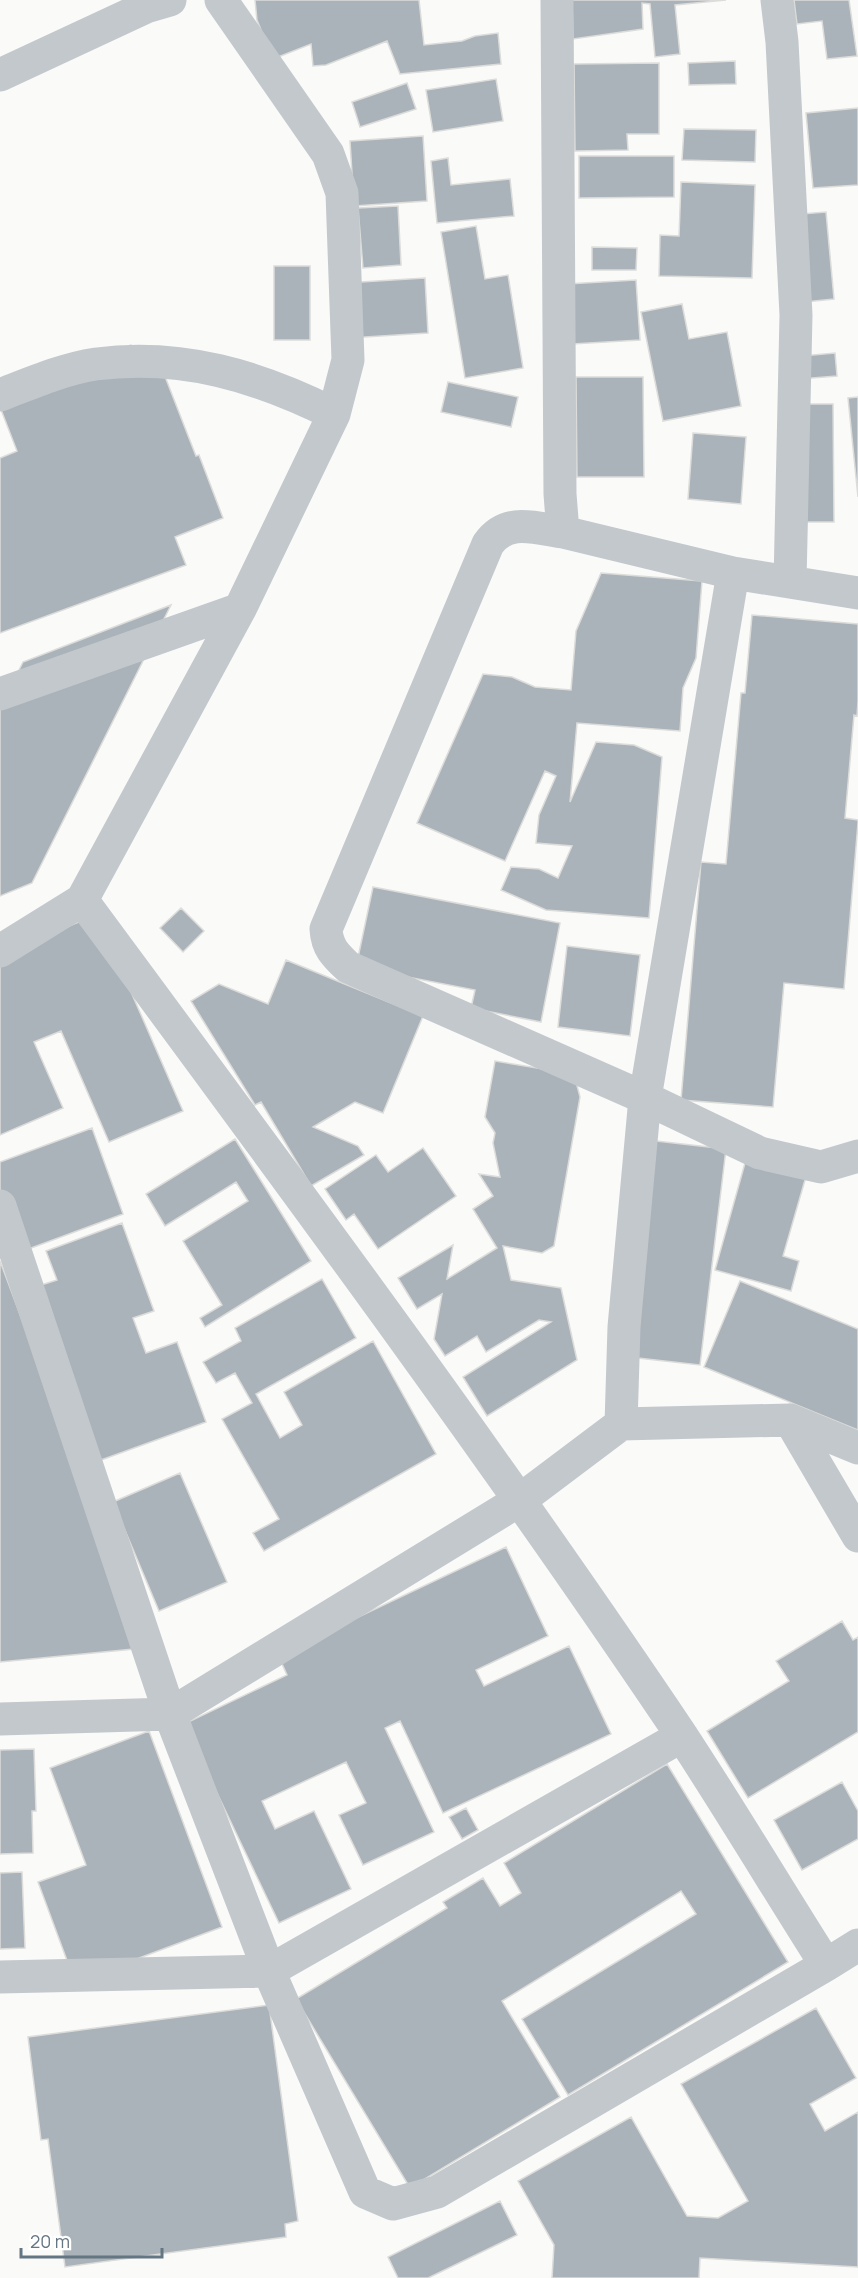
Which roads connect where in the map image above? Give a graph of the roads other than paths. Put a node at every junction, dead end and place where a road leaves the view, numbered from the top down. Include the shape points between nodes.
1 (222, 0) edge
2 (557, 0) edge
3 (777, 0) edge
4 (153, 2) edge
5 (0, 75) edge
6 (0, 395) edge
7 (334, 414) junction
8 (563, 532) junction
9 (733, 573) junction
10 (790, 582) junction
11 (858, 593) edge
12 (240, 609) junction
13 (0, 694) edge
14 (82, 900) junction
15 (0, 951) edge
16 (645, 1098) junction
17 (858, 1156) edge
18 (0, 1206) edge
19 (790, 1420) junction
20 (621, 1424) junction
21 (858, 1448) edge
22 (520, 1500) junction
23 (858, 1536) edge
24 (170, 1714) junction
25 (0, 1719) edge
26 (682, 1736) junction
27 (858, 1945) edge
28 (826, 1965) junction
29 (269, 1971) junction
30 (0, 1977) edge

1 - 7 street via 328,154 342,193 348,360
2 - 8 street
3 - 10 street via 796,315
4 - 5 street
6 - 7 street via 95,364 149,362 211,368 261,381
7 - 12 street
8 - 9 street
8 - 16 street via 516,526 504,528 488,544 326,929 327,942 348,967
9 - 10 street
9 - 16 street
10 - 11 street
12 - 13 street
12 - 14 street
14 - 15 street
14 - 22 street
16 - 17 street via 760,1153 821,1167
16 - 20 street via 624,1327
18 - 24 street
19 - 20 street
19 - 21 street
19 - 23 street
20 - 22 street
22 - 24 street
22 - 26 street
24 - 25 street
24 - 29 street
26 - 28 street
26 - 29 street
27 - 28 street
28 - 29 street via 437,2192 393,2204 365,2192
29 - 30 street

